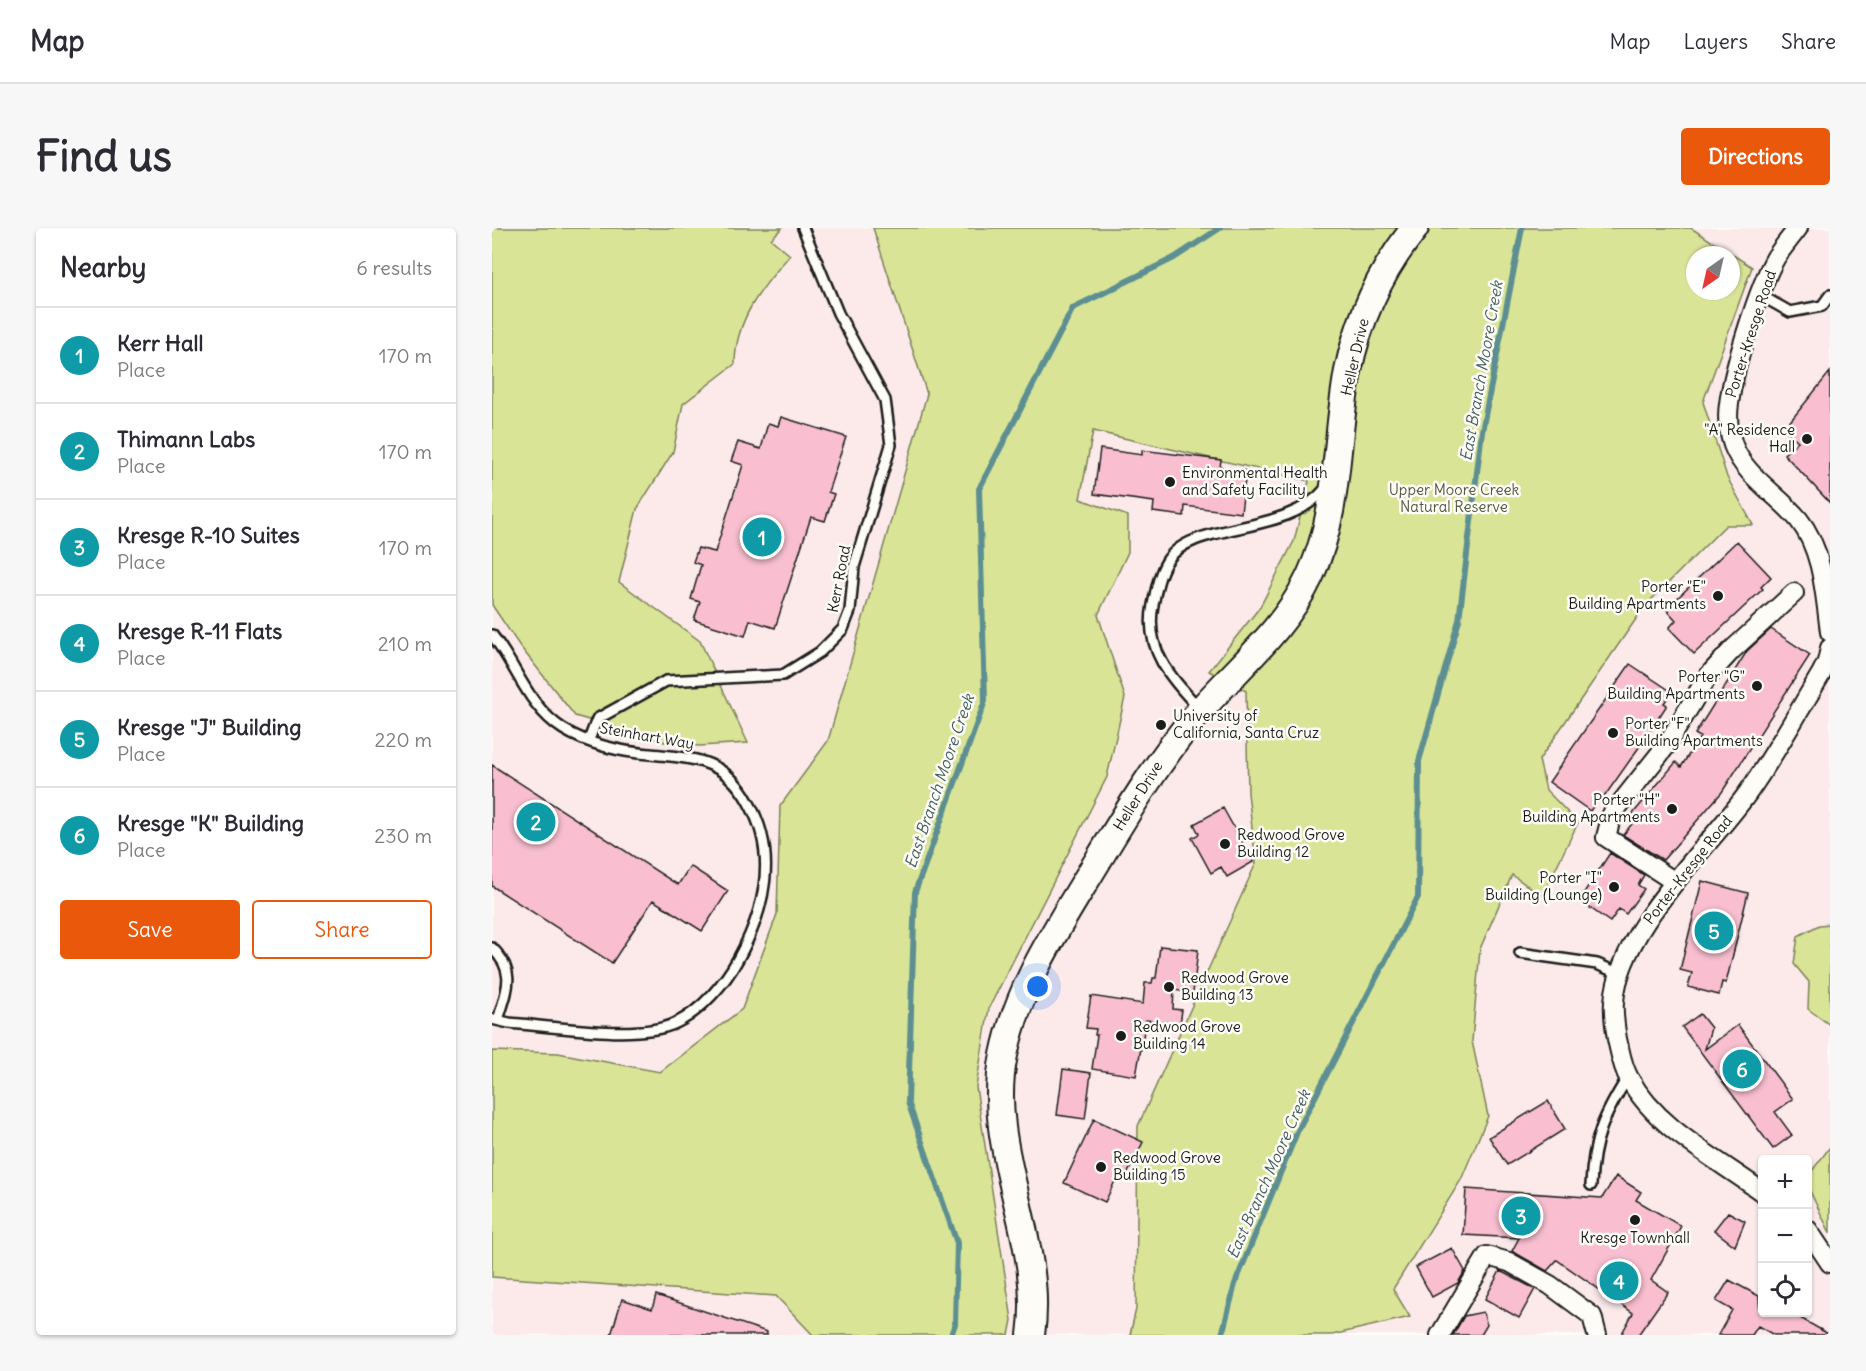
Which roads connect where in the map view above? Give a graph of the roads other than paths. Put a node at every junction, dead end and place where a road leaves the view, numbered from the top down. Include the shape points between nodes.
1 (803, 228) edge
2 (1415, 228) edge
3 (1798, 228) edge
4 (1760, 295) junction
5 (1830, 296) edge
6 (1335, 477) junction
7 (1794, 592) dead end
8 (1830, 632) edge
9 (492, 635) edge
10 (1830, 648) edge
11 (1825, 676) edge
12 (1201, 710) junction
13 (589, 740) junction
14 (1675, 882) junction
15 (492, 948) edge
16 (1520, 952) dead end
17 (1620, 974) junction
18 (495, 1020) edge
19 (1628, 1077) junction
20 (1592, 1185) dead end
21 (1758, 1189) edge
22 (1812, 1236) edge
23 (1830, 1263) edge
24 (1031, 1335) edge
25 (1440, 1335) edge
26 (1597, 1335) edge

1 - 13 lane, Kerr Road via 838,313 885,400 891,445 854,567 850,610 843,629 820,652 783,675 666,681 597,719
2 - 6 main road, Heller Drive via 1384,271 1358,331 1348,373
3 - 4 street, Porter-Kresge Road via 1777,257
4 - 5 lane via 1790,312 1822,306
4 - 8 street, Porter-Kresge Road via 1732,384 1729,425 1733,445 1744,466 1798,519 1812,540
6 - 12 main road, Heller Drive via 1325,537 1309,579 1278,626
6 - 12 lane via 1317,500 1283,517 1200,537 1168,559 1152,609 1152,641 1164,667
7 - 14 street via 1708,676 1666,747 1612,814 1606,837
9 - 13 lane, Steinhart Way via 536,705 551,721
10 - 11 street, Porter-Kresge Road
11 - 14 street, Porter-Kresge Road via 1748,792
12 - 24 main road, Heller Drive via 1152,773 1061,921 1029,978 1009,1033 999,1095 1001,1127 1029,1261
13 - 18 lane, Steinhart Way via 619,749 706,763 739,786 763,833 767,861 758,915 739,958 721,984 675,1024 631,1032
14 - 17 street, Porter-Kresge Road via 1631,946
15 - 18 lane via 504,959 509,974
16 - 17 lane via 1597,964
17 - 19 street, Porter-Kresge Road via 1614,1002 1615,1023
19 - 20 lane via 1609,1108 1593,1152
19 - 21 street, Porter-Kresge Road via 1653,1112
22 - 23 street
25 - 26 street via 1487,1256 1509,1262 1550,1285 1592,1316

